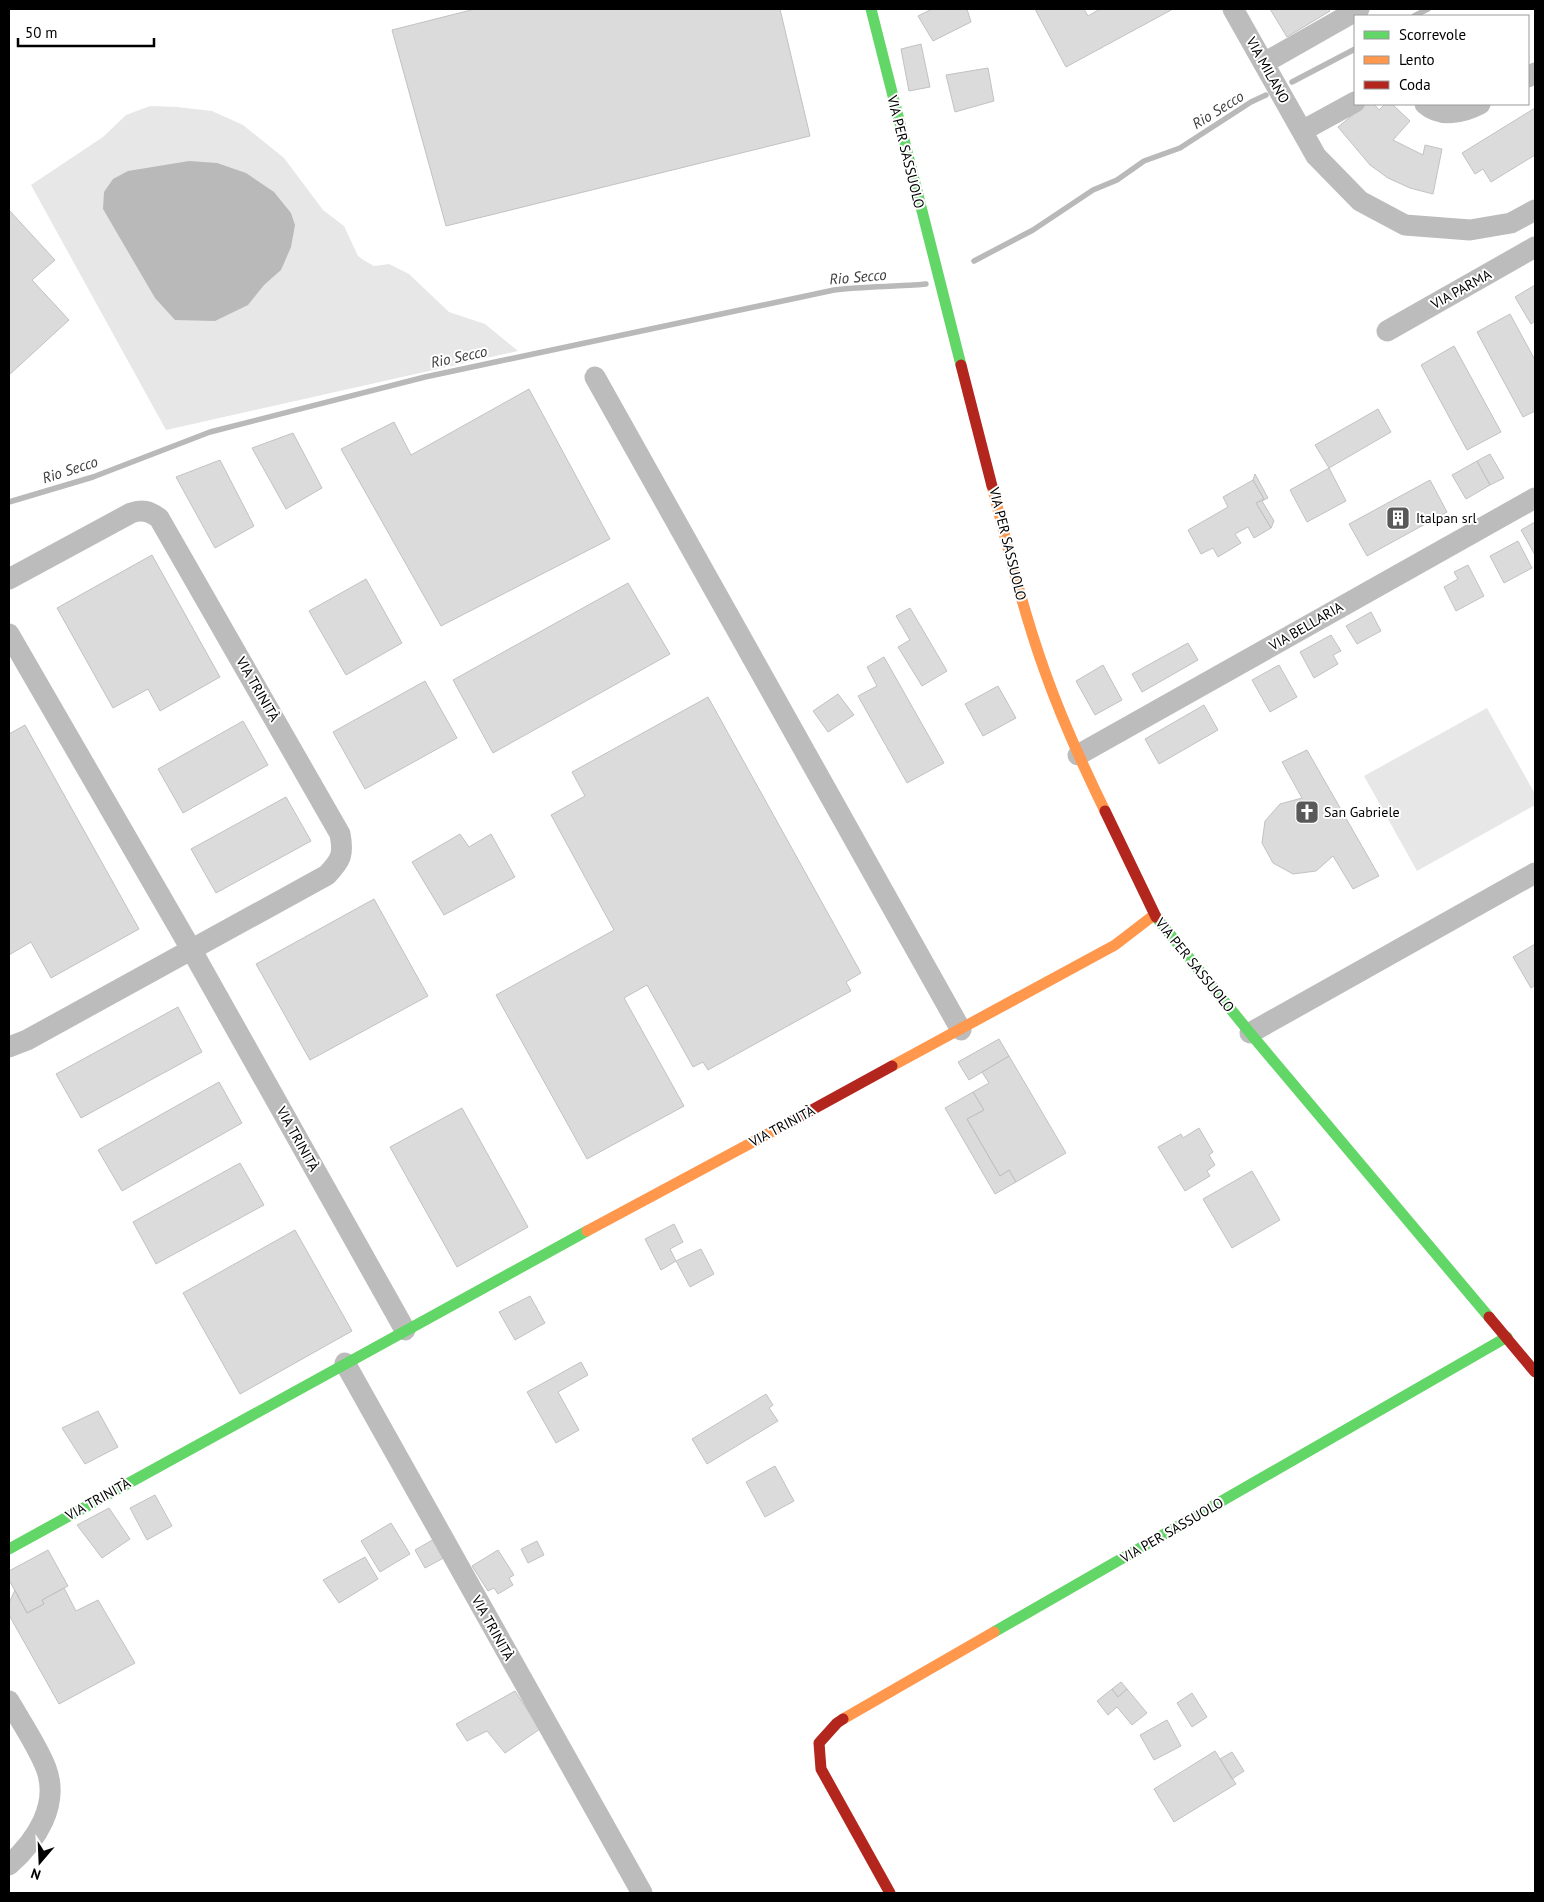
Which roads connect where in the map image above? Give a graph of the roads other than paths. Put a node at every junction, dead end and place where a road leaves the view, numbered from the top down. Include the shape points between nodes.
1 (872, 9) edge
2 (1233, 9) edge
3 (1358, 9) edge
4 (1264, 63) junction
5 (1354, 103) edge
6 (1427, 105) edge
7 (1478, 105) edge
8 (1302, 131) junction
9 (1535, 210) edge
10 (1535, 247) edge
11 (1387, 331) dead end
12 (595, 376) dead end
13 (1535, 498) edge
14 (9, 579) edge
15 (9, 634) edge
16 (1078, 754) junction
17 (1535, 874) edge
18 (1154, 915) junction
19 (191, 949) junction
20 (960, 1030) junction
21 (1250, 1033) junction
22 (9, 1046) edge
23 (405, 1330) junction
24 (1507, 1337) junction
25 (345, 1362) junction
26 (1535, 1372) edge
27 (9, 1549) edge
28 (9, 1700) edge
29 (9, 1865) edge
30 (642, 1893) edge
31 (890, 1893) edge

1 - 16 street, VIA PER SASSUOLO via 1023,604 1045,672
2 - 4 street, VIA MILANO
3 - 4 street
4 - 8 street, VIA MILANO
5 - 8 street
6 - 7 street via 1446,114
8 - 9 street, VIA MILANO via 1316,156 1360,201 1405,225 1470,230 1511,223
10 - 11 street, VIA PARMA
12 - 20 street
13 - 16 street, VIA BELLARIA
14 - 19 street, VIA TRINITÀ via 130,513 139,510 159,518 340,834 343,850 338,864 327,875
15 - 19 street, VIA TRINITÀ
16 - 18 street, VIA PER SASSUOLO
17 - 21 street
18 - 20 street, VIA TRINITÀ via 1114,945
18 - 21 street, VIA PER SASSUOLO
19 - 22 street, VIA TRINITÀ via 27,1040
19 - 23 street, VIA TRINITÀ
20 - 23 street, VIA TRINITÀ
21 - 24 street, VIA PER SASSUOLO
23 - 25 street, VIA TRINITÀ
24 - 26 street, VIA PER SASSUOLO
24 - 31 street, VIA PER SASSUOLO via 837,1724 819,1743 821,1769
25 - 27 street, VIA TRINITÀ
25 - 30 street, VIA TRINITÀ
28 - 29 street via 46,1768 50,1792 43,1825 27,1849

